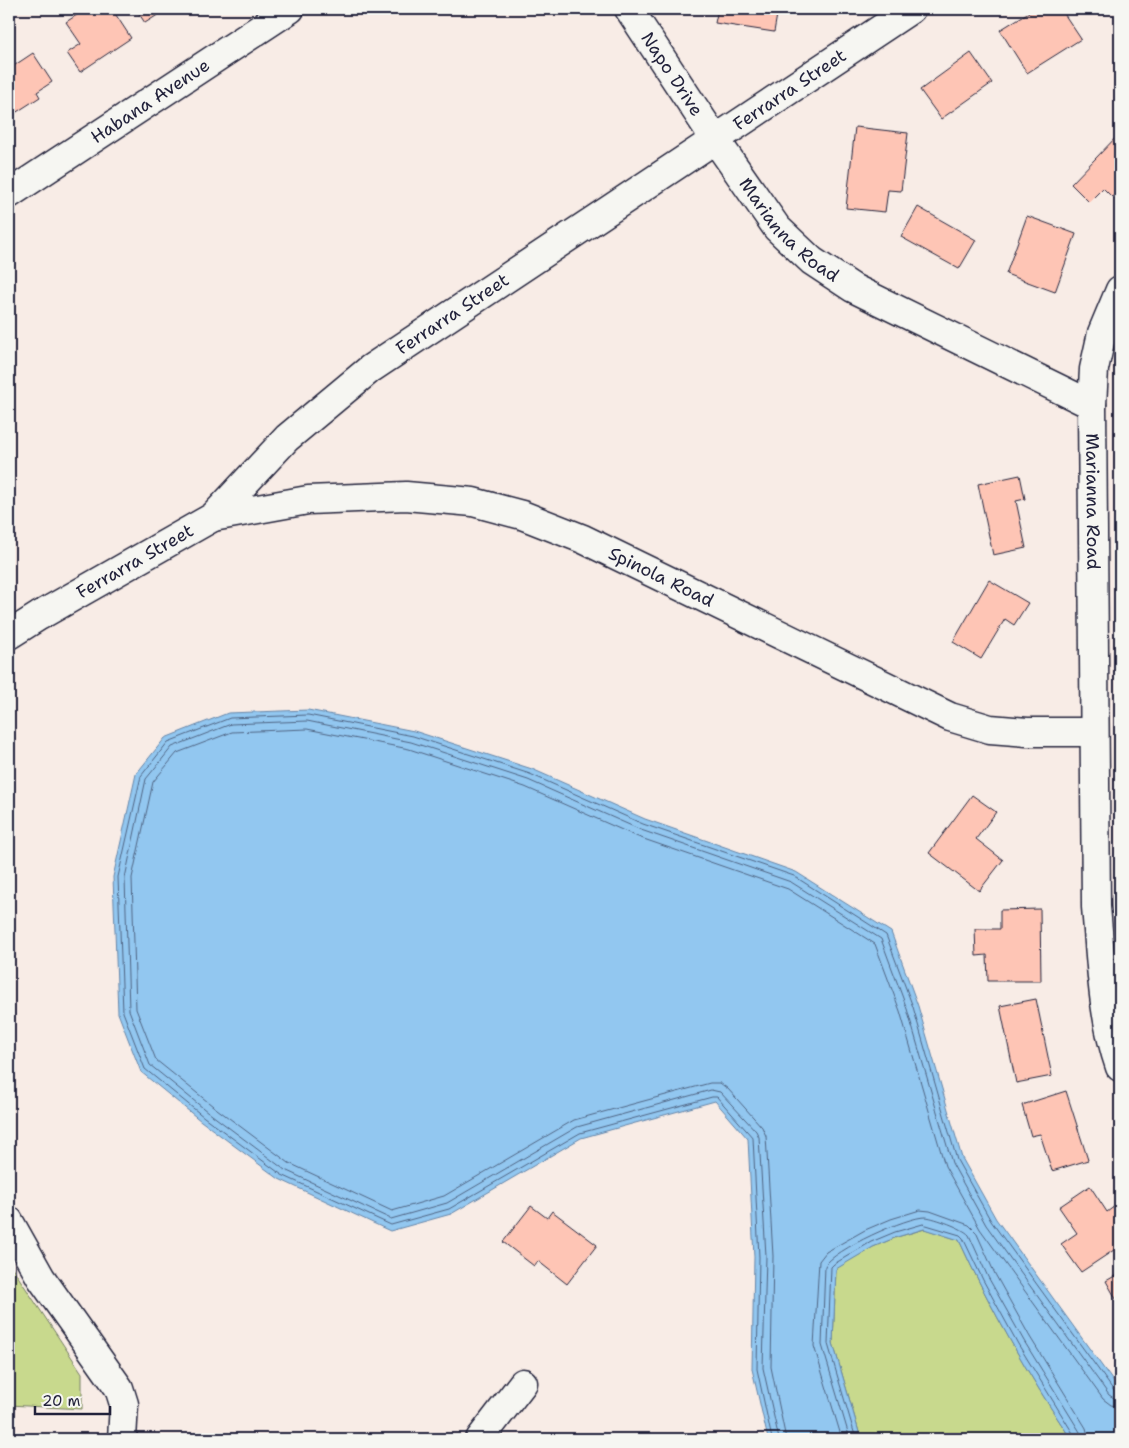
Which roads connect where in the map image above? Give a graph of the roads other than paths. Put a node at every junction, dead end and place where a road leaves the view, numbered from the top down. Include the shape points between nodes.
1 (290, 9) edge
2 (629, 9) edge
3 (911, 9) edge
4 (715, 139) junction
5 (9, 194) edge
6 (1120, 290) edge
7 (1092, 406) junction
8 (212, 517) junction
9 (9, 636) edge
10 (1094, 732) junction
11 (1120, 1067) edge
12 (9, 1221) edge
13 (522, 1384) dead end
14 (122, 1439) edge
15 (480, 1439) edge

1 - 5 street, Habana Avenue
2 - 4 street, Napo Drive
3 - 4 street, Ferrarra Street
4 - 7 street, Marianna Road via 777,228 812,260 853,288
4 - 8 street, Ferrarra Street via 370,369 287,438
6 - 7 street via 1102,333 1094,369
7 - 10 street, Marianna Road
8 - 9 street, Ferrarra Street
8 - 10 street, Spinola Road via 308,500 406,496 473,502 522,515 583,539 950,717 999,730
10 - 11 street, Marianna Road via 1097,916 1103,988 1110,1033
12 - 14 street via 41,1278 119,1388 124,1404
13 - 15 street

